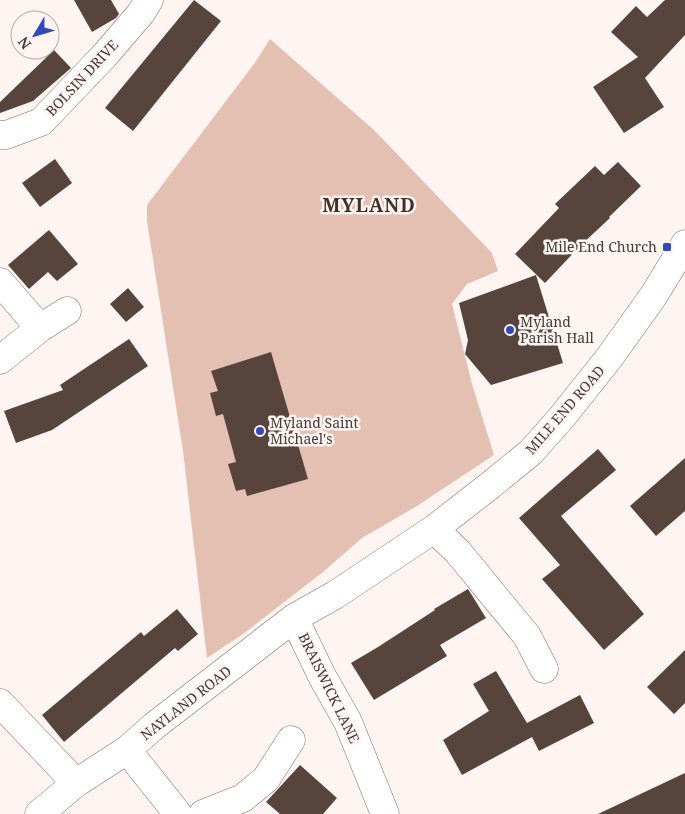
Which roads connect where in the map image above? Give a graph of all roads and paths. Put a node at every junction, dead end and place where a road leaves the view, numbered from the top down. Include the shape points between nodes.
1 (149, 0) edge
2 (0, 135) edge
3 (685, 244) edge
4 (0, 282) edge
5 (67, 310) dead end
6 (40, 328) junction
7 (0, 360) edge
8 (434, 528) junction
9 (336, 595) joint
10 (294, 618) junction
11 (544, 669) dead end
12 (0, 703) edge
13 (291, 740) dead end
14 (127, 750) junction
15 (76, 783) junction
16 (39, 814) edge
17 (178, 814) edge
18 (203, 814) edge
19 (385, 814) edge

1 - 2 street, BOLSIN DRIVE via 105,55 40,122
3 - 8 street, MILE END ROAD via 642,312 562,418 531,452
4 - 6 street
5 - 6 street
6 - 7 street
8 - 9 street, MILE END ROAD
8 - 11 street via 458,552 527,636
9 - 10 street, NAYLAND ROAD
10 - 14 street, NAYLAND ROAD
10 - 19 street, BRAISWICK LANE via 348,722
12 - 15 street
13 - 18 street via 266,779 243,798
14 - 15 street, NAYLAND ROAD
14 - 17 street
15 - 16 street, NAYLAND ROAD

